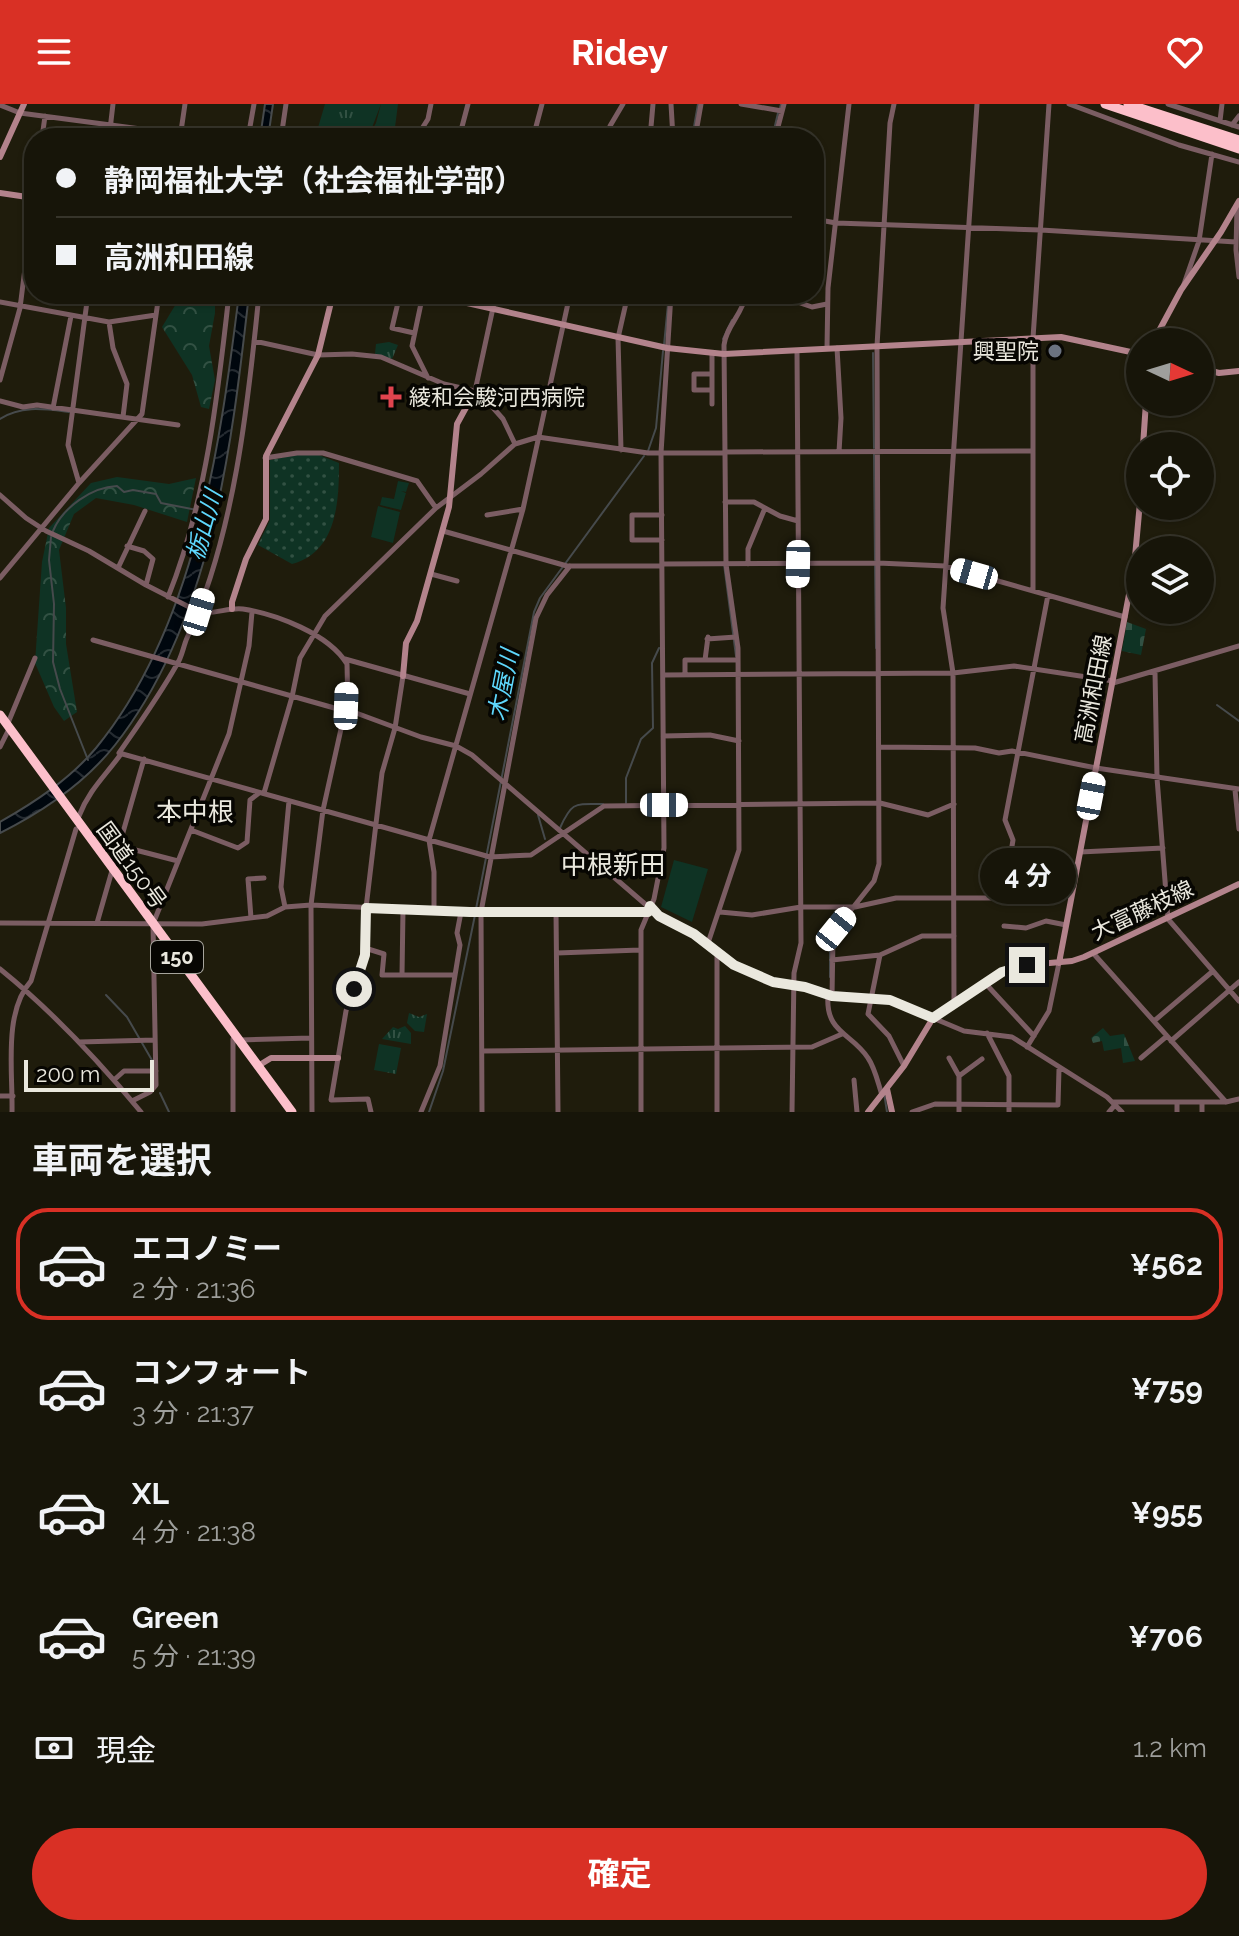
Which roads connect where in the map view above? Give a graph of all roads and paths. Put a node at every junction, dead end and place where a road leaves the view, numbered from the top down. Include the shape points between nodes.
1 (24, 104) edge
2 (113, 104) edge
3 (185, 104) edge
4 (254, 104) edge
5 (286, 104) edge
6 (431, 104) edge
7 (468, 104) edge
8 (542, 104) edge
9 (623, 104) edge
10 (653, 104) edge
11 (671, 104) edge
12 (701, 104) edge
13 (741, 104) edge
14 (784, 104) edge
15 (849, 104) edge
16 (894, 104) edge
17 (977, 104) edge
18 (1049, 104) edge
19 (1069, 104) edge
20 (1105, 104) edge
21 (1128, 104) edge
22 (1168, 104) edge
23 (1222, 104) edge
24 (0, 105) edge
25 (782, 111) junction
26 (20, 113) junction
27 (45, 116) junction
28 (1239, 116) edge
29 (1220, 121) junction
30 (111, 125) junction
31 (1236, 126) edge
32 (43, 128) edge
33 (111, 128) edge
34 (130, 128) edge
35 (181, 128) edge
36 (250, 128) edge
37 (282, 128) edge
38 (422, 128) edge
39 (462, 128) edge
40 (536, 128) edge
41 (610, 128) edge
42 (651, 128) edge
43 (672, 128) edge
44 (697, 128) edge
45 (778, 128) edge
46 (1239, 140) edge
47 (1239, 149) edge
48 (1212, 154) junction
49 (0, 157) edge
50 (1239, 162) edge
51 (0, 193) edge
52 (24, 197) edge
53 (1238, 203) edge
54 (824, 221) edge
55 (836, 223) junction
56 (885, 225) junction
57 (968, 228) junction
58 (1041, 230) junction
59 (1199, 241) junction
60 (1215, 241) junction
61 (1236, 242) junction
62 (24, 277) edge
63 (1239, 277) edge
64 (1184, 284) junction
65 (0, 302) edge
66 (87, 304) edge
67 (158, 304) edge
68 (228, 304) edge
69 (258, 304) edge
70 (331, 304) edge
71 (398, 304) edge
72 (422, 304) edge
73 (470, 304) edge
74 (494, 304) edge
75 (568, 304) edge
76 (626, 304) edge
77 (670, 304) edge
78 (744, 304) edge
79 (803, 304) edge
80 (827, 304) junction
81 (20, 308) junction
82 (493, 309) junction
83 (156, 315) junction
84 (71, 316) junction
85 (85, 318) junction
86 (109, 322) junction
87 (563, 325) junction
88 (1160, 328) edge
89 (414, 333) junction
90 (618, 338) junction
91 (1033, 338) junction
92 (254, 341) junction
93 (959, 342) junction
94 (877, 346) junction
95 (664, 347) junction
96 (827, 348) junction
97 (837, 348) junction
98 (797, 351) junction
99 (1126, 351) edge
100 (712, 354) junction
101 (724, 354) junction
102 (318, 355) junction
103 (1239, 371) edge
104 (1214, 372) edge
105 (712, 374) junction
106 (429, 379) junction
107 (0, 380) edge
108 (712, 390) junction
109 (475, 391) junction
110 (0, 401) edge
111 (712, 404) dead end
112 (53, 408) junction
113 (72, 411) junction
114 (123, 417) junction
115 (138, 419) junction
116 (178, 425) dead end
117 (538, 437) junction
118 (515, 444) junction
119 (621, 450) junction
120 (954, 451) junction
121 (1033, 451) junction
122 (798, 452) junction
123 (839, 452) junction
124 (878, 452) junction
125 (661, 453) junction
126 (724, 453) junction
127 (265, 458) junction
128 (79, 483) junction
129 (0, 495) edge
130 (451, 498) junction
131 (725, 502) junction
132 (436, 508) junction
133 (765, 508) junction
134 (523, 509) junction
135 (145, 511) dead end
136 (487, 515) dead end
137 (662, 515) junction
138 (1139, 520) edge
139 (798, 521) junction
140 (43, 530) junction
141 (443, 531) junction
142 (662, 540) junction
143 (127, 546) junction
144 (512, 550) junction
145 (878, 563) junction
146 (724, 564) junction
147 (748, 564) junction
148 (798, 564) junction
149 (566, 565) junction
150 (662, 565) junction
151 (945, 566) junction
152 (118, 568) junction
153 (431, 574) junction
154 (0, 578) edge
155 (457, 581) dead end
156 (146, 585) junction
157 (1033, 591) junction
158 (1048, 595) junction
159 (169, 597) junction
160 (232, 609) junction
161 (198, 611) junction
162 (252, 612) junction
163 (1125, 617) junction
164 (314, 633) junction
165 (735, 637) junction
166 (93, 640) dead end
167 (1239, 646) edge
168 (35, 658) dead end
169 (344, 659) junction
170 (705, 660) junction
171 (736, 660) junction
172 (176, 664) junction
173 (1034, 668) junction
174 (1155, 672) junction
175 (879, 673) junction
176 (953, 673) junction
177 (736, 674) junction
178 (798, 674) junction
179 (663, 675) junction
180 (685, 675) junction
181 (403, 676) junction
182 (241, 682) junction
183 (1113, 682) junction
184 (470, 694) junction
185 (292, 697) junction
186 (346, 709) junction
187 (0, 715) edge
188 (8, 727) junction
189 (395, 728) junction
190 (663, 736) junction
191 (737, 741) junction
192 (456, 746) junction
193 (0, 747) edge
194 (880, 747) junction
195 (954, 748) junction
196 (1019, 752) junction
197 (122, 753) junction
198 (144, 759) junction
199 (1096, 768) junction
200 (212, 778) junction
201 (1157, 778) junction
202 (505, 784) junction
203 (1237, 790) edge
204 (262, 793) junction
205 (289, 801) junction
206 (880, 803) junction
207 (739, 804) junction
208 (800, 804) junction
209 (954, 804) junction
210 (664, 805) junction
211 (323, 810) junction
212 (79, 816) dead end
213 (377, 825) junction
214 (76, 829) dead end
215 (1239, 829) edge
216 (191, 830) junction
217 (562, 832) junction
218 (429, 840) junction
219 (120, 846) junction
220 (1163, 848) junction
221 (1080, 852) junction
222 (490, 857) junction
223 (178, 861) junction
224 (113, 869) junction
225 (264, 878) dead end
226 (1239, 884) edge
227 (954, 898) junction
228 (311, 905) junction
229 (285, 907) junction
230 (801, 907) junction
231 (855, 907) junction
232 (366, 908) junction
233 (649, 909) junction
234 (403, 910) junction
235 (434, 911) junction
236 (556, 911) junction
237 (461, 912) junction
238 (481, 912) junction
239 (720, 912) junction
240 (251, 918) junction
241 (1168, 919) junction
242 (0, 923) edge
243 (49, 923) junction
244 (97, 923) junction
245 (153, 924) junction
246 (1066, 925) junction
247 (1004, 926) dead end
248 (954, 936) junction
249 (707, 946) junction
250 (365, 948) junction
251 (640, 950) junction
252 (556, 953) junction
253 (1093, 953) junction
254 (717, 954) junction
255 (880, 955) junction
256 (832, 960) junction
257 (1059, 963) junction
258 (0, 969) edge
259 (1213, 971) junction
260 (402, 975) junction
261 (455, 975) junction
262 (1239, 982) edge
263 (985, 983) junction
264 (794, 985) junction
265 (24, 988) junction
266 (1229, 990) junction
267 (830, 996) junction
268 (870, 997) junction
269 (1239, 1001) edge
270 (954, 1004) junction
271 (933, 1018) junction
272 (1154, 1021) junction
273 (987, 1033) junction
274 (842, 1034) junction
275 (1034, 1036) junction
276 (238, 1038) junction
277 (311, 1038) junction
278 (1169, 1038) junction
279 (155, 1040) junction
280 (78, 1042) junction
281 (1027, 1047) junction
282 (792, 1048) junction
283 (558, 1049) junction
284 (640, 1049) junction
285 (716, 1049) junction
286 (482, 1051) junction
287 (312, 1057) junction
288 (338, 1058) junction
289 (949, 1058) dead end
290 (1141, 1058) dead end
291 (982, 1059) dead end
292 (258, 1066) junction
293 (904, 1066) junction
294 (1059, 1068) junction
295 (156, 1071) junction
296 (959, 1076) junction
297 (114, 1080) junction
298 (854, 1080) dead end
299 (885, 1092) junction
300 (0, 1096) edge
301 (13, 1096) junction
302 (1239, 1099) edge
303 (132, 1101) junction
304 (1177, 1102) junction
305 (1202, 1102) junction
306 (1226, 1102) junction
307 (1114, 1103) junction
308 (959, 1104) junction
309 (1009, 1104) junction
310 (12, 1112) edge
311 (141, 1112) edge
312 (233, 1112) edge
313 (292, 1112) edge
314 (312, 1112) edge
315 (371, 1112) edge
316 (421, 1112) edge
317 (482, 1112) edge
318 (558, 1112) edge
319 (641, 1112) edge
320 (717, 1112) edge
321 (792, 1112) edge
322 (857, 1112) edge
323 (868, 1112) edge
324 (892, 1112) edge
325 (912, 1112) edge
326 (959, 1112) edge
327 (1009, 1112) edge
328 (1109, 1112) edge
329 (1122, 1112) edge
330 (1177, 1112) edge
331 (1202, 1112) edge

1 - 26 street
2 - 30 street
3 - 35 street
4 - 36 street
5 - 37 street
6 - 38 street
7 - 39 street
8 - 40 street
9 - 41 street
10 - 42 street
11 - 43 street
12 - 44 street
13 - 25 street
14 - 25 street
15 - 55 street
16 - 56 street
17 - 57 street
18 - 58 street
19 - 48 street
20 - 47 highway
21 - 46 highway
22 - 29 street
23 - 29 street
24 - 26 street
25 - 45 street
26 - 27 street
26 - 49 street
27 - 30 street
27 - 32 street
28 - 31 street
29 - 31 street
30 - 33 street
30 - 34 street
48 - 50 street
48 - 59 street
51 - 52 street
53 - 60 street
53 - 61 street
54 - 55 street
55 - 56 street
55 - 80 street
56 - 57 street
56 - 94 street
57 - 58 street
57 - 93 street
58 - 59 street
58 - 91 street
59 - 60 street
59 - 64 street
60 - 61 street
60 - 64 street
61 - 63 street
62 - 81 street
64 - 88 street
65 - 81 street
66 - 85 street
67 - 83 street
68 - 159 street via 203,475
69 - 92 street
70 - 102 street
71 - 89 street via 392,328
72 - 89 street
73 - 82 street
74 - 82 street
75 - 87 street
76 - 90 street
77 - 95 street
78 - 101 street via 724,338
79 - 80 street
80 - 96 street
81 - 84 street
81 - 107 street
82 - 87 street
82 - 109 street
83 - 86 street
83 - 115 street via 144,408
84 - 85 street
84 - 112 street
85 - 86 street
85 - 113 street
86 - 114 street via 127,384
87 - 90 street
87 - 117 street
89 - 106 street via 412,346
90 - 95 street
90 - 119 street
91 - 93 street
91 - 99 street via 1070,338
91 - 121 street
92 - 102 street
92 - 161 street via 227,517
93 - 94 street
93 - 120 street
94 - 97 street
94 - 124 street
95 - 100 street
95 - 125 street
96 - 97 street
96 - 98 street
97 - 123 street
98 - 101 street
98 - 122 street
100 - 101 street
100 - 105 street
101 - 126 street
102 - 106 street via 381,357
102 - 127 street
103 - 104 street
105 - 108 street
105 - 108 street via 694,374 694,390
106 - 109 street
108 - 111 street
109 - 118 street via 503,419
109 - 130 street via 457,424
110 - 112 street
112 - 113 street
113 - 114 street
113 - 128 street via 68,445
114 - 115 street
115 - 116 street
115 - 128 street
117 - 118 street
117 - 119 street
117 - 134 street
118 - 130 street
119 - 125 street
120 - 121 street
120 - 124 street
120 - 151 street
121 - 157 street
122 - 123 street
122 - 126 street
122 - 139 street
123 - 124 street
124 - 145 street
125 - 126 street
125 - 137 street
126 - 131 street
127 - 132 street via 323,453 417,481
127 - 160 street via 266,519 246,559
128 - 140 street
129 - 140 street
130 - 132 street
130 - 141 street
131 - 133 street via 754,502
131 - 146 street
132 - 164 street via 346,593
133 - 139 street
133 - 147 street via 748,549
134 - 136 street
134 - 144 street
135 - 143 street
137 - 142 street
137 - 142 street via 632,515 632,540
138 - 163 street, 高洲和田線
139 - 148 street
140 - 152 street
140 - 154 street
141 - 144 street
141 - 153 street
142 - 150 street
143 - 152 street
143 - 156 street via 153,559
144 - 149 street
144 - 184 street
145 - 148 street
145 - 151 street
145 - 175 street
146 - 147 street
146 - 150 street
146 - 165 street
147 - 148 street
148 - 178 street
149 - 150 street
149 - 202 street via 536,618
150 - 179 street
151 - 157 street
151 - 176 street via 943,608
152 - 156 street
153 - 155 street
153 - 181 street via 406,643
156 - 159 street
157 - 158 street
158 - 163 street
158 - 173 street
159 - 161 street
160 - 161 street
160 - 162 street
161 - 172 street
162 - 164 street
162 - 182 street
163 - 183 street, 高洲和田線
164 - 169 street
164 - 185 street via 300,658
165 - 170 street via 708,637
165 - 171 street
166 - 172 street
167 - 174 street
168 - 188 street
169 - 181 street
169 - 186 street
170 - 171 street
170 - 180 street via 685,660
171 - 177 street
172 - 182 street
172 - 197 street
173 - 176 street
173 - 183 street
173 - 196 street
174 - 183 street
174 - 201 street
175 - 176 street
175 - 178 street
175 - 194 street
176 - 195 street
177 - 178 street
177 - 180 street
177 - 191 street
178 - 208 street
179 - 180 street
179 - 190 street
181 - 184 street
181 - 189 street
182 - 185 street
182 - 200 street
183 - 199 street, 高洲和田線
184 - 192 street
185 - 186 street
185 - 204 street
186 - 189 street
186 - 211 street
187 - 188 highway, 国道150号 / 150
188 - 193 street
188 - 224 highway, 国道150号 / 150
189 - 192 street
189 - 213 street via 382,773
190 - 191 street via 710,735
190 - 210 street
191 - 207 street
192 - 202 street
192 - 218 street
194 - 195 street
194 - 206 street
195 - 196 street
195 - 209 street
196 - 199 street
196 - 227 street via 1005,820 1013,840 1004,895
197 - 198 street
197 - 212 street via 88,792
198 - 200 street
198 - 219 street
199 - 201 street
199 - 221 street, 高洲和田線
200 - 204 street
200 - 216 street
201 - 203 street
201 - 220 street
202 - 217 street
202 - 222 street
203 - 215 street
204 - 205 street
204 - 216 street via 250,800 247,842 242,847
205 - 211 street
205 - 229 street via 281,887
206 - 208 street
206 - 209 street via 924,815
206 - 231 street via 877,873
207 - 208 street
207 - 210 street
207 - 239 street via 738,858
208 - 230 street
209 - 227 street
210 - 217 street via 604,806
210 - 233 street via 663,858
211 - 213 street
211 - 228 street
213 - 218 street
213 - 232 street
214 - 243 street
216 - 223 street
217 - 222 street via 531,855
217 - 233 street
218 - 222 street
218 - 235 street
219 - 223 street
219 - 224 street
220 - 221 street
220 - 241 street
221 - 246 street, 高洲和田線
222 - 238 street
223 - 245 street
224 - 244 street
224 - 245 highway, 国道150号 / 150
225 - 240 street via 248,879
226 - 241 street, 大富藤枝線
227 - 231 street via 896,898
227 - 248 street
228 - 229 street
228 - 232 street
228 - 277 street
229 - 240 street
230 - 231 street
230 - 239 street via 752,915
230 - 264 street
231 - 256 street via 836,929
232 - 234 street
232 - 250 street
233 - 236 street
233 - 249 street
233 - 251 street
234 - 235 street
234 - 260 street
235 - 237 street
236 - 238 street
236 - 252 street
237 - 238 street
237 - 261 street
238 - 286 street
239 - 249 street
240 - 245 street
241 - 253 street, 大富藤枝線
241 - 259 street
242 - 243 street
243 - 244 street
243 - 265 street via 31,981
244 - 245 street
245 - 276 highway, 国道150号 / 150
245 - 279 street
246 - 247 street via 1046,921 1026,928
246 - 257 street, 高洲和田線
248 - 255 street via 922,936
248 - 270 street
249 - 254 street
250 - 260 street via 384,954 382,975
250 - 288 street
251 - 252 street
251 - 284 street
252 - 283 street
253 - 257 street, 大富藤枝線
253 - 272 street
254 - 264 street via 773,982
254 - 285 street
255 - 256 street
255 - 268 street
256 - 267 street
257 - 263 street via 1016,966
257 - 275 street via 1053,1001
258 - 265 street
259 - 266 street
259 - 272 street
260 - 261 street
261 - 316 street via 440,1066
262 - 266 street
263 - 270 street
263 - 275 street
264 - 267 street
264 - 282 street
265 - 280 street
265 - 301 street via 13,1017
266 - 269 street
266 - 278 street
267 - 268 street
267 - 274 street via 830,1017
268 - 271 street
268 - 293 street via 868,1014 889,1036
270 - 271 street
271 - 273 street via 964,1031
271 - 293 street
272 - 278 street
273 - 281 street via 1004,1034
273 - 309 street via 1009,1076
274 - 282 street via 812,1047
274 - 299 street via 869,1060
275 - 281 street
276 - 277 street
276 - 292 highway, 国道150号 / 150
276 - 312 street via 233,1039
277 - 287 street
278 - 290 street
278 - 306 street
279 - 280 street
279 - 295 street
280 - 297 street
281 - 294 street
282 - 285 street
282 - 321 street
283 - 284 street
283 - 286 street
283 - 318 street
284 - 285 street
284 - 319 street
285 - 320 street
286 - 317 street
287 - 288 street
287 - 292 street via 271,1058
287 - 314 street
288 - 315 street via 331,1100 368,1099
289 - 296 street
291 - 296 street
292 - 313 highway, 国道150号 / 150
293 - 299 street
294 - 307 street
294 - 309 street via 1058,1105
295 - 297 street via 124,1071
295 - 303 street via 154,1089
296 - 308 street
297 - 303 street
298 - 322 street
299 - 323 street
299 - 324 street
300 - 301 street
301 - 310 street
302 - 306 street
303 - 311 street
304 - 305 street
304 - 307 street
304 - 330 street
305 - 306 street
305 - 331 street
307 - 328 street
307 - 329 street
308 - 309 street
308 - 325 street via 935,1104
308 - 326 street
309 - 327 street

